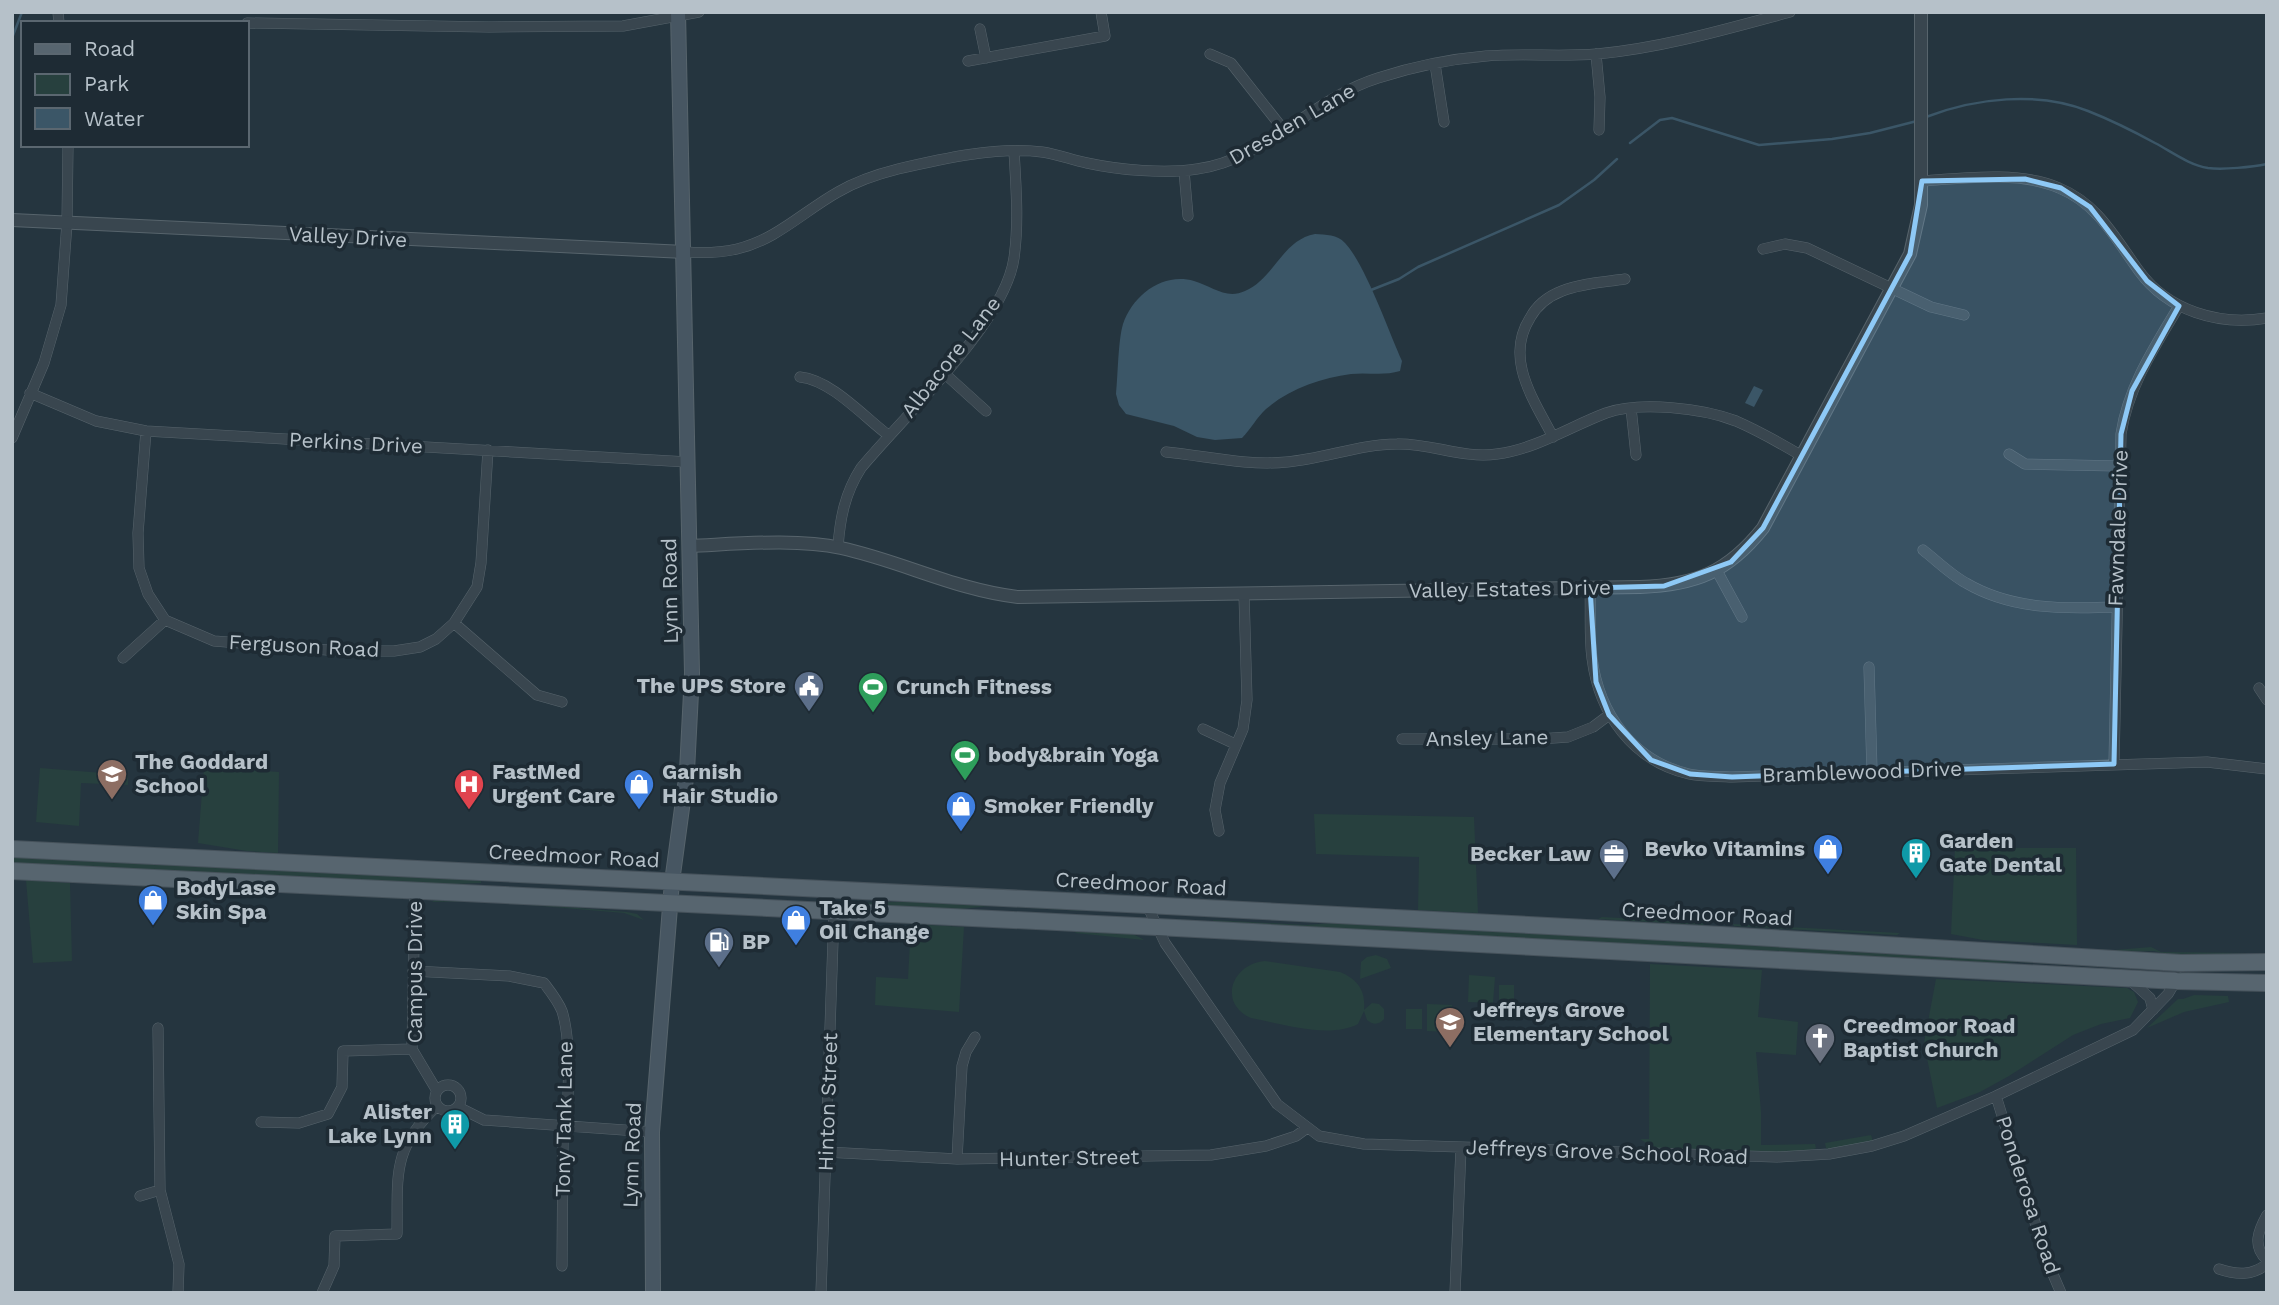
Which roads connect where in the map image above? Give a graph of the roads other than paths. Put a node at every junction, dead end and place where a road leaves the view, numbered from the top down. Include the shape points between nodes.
1 (699, 12) edge
2 (1101, 12) edge
3 (1790, 12) edge
4 (1921, 12) edge
5 (678, 14) edge
6 (248, 23) edge
7 (980, 29) dead end
8 (1210, 54) dead end
9 (1596, 54) junction
10 (986, 58) junction
11 (968, 61) dead end
12 (1436, 64) junction
13 (1444, 122) dead end
14 (1283, 129) junction
15 (1600, 130) dead end
16 (68, 147) edge
17 (1014, 151) junction
18 (1184, 171) junction
19 (1922, 181) junction
20 (1188, 216) dead end
21 (12, 220) edge
22 (67, 223) junction
23 (1763, 249) dead end
24 (685, 252) junction
25 (1625, 279) dead end
26 (1891, 288) junction
27 (2179, 306) junction
28 (1964, 315) dead end
29 (2267, 318) edge
30 (944, 373) junction
31 (800, 377) dead end
32 (30, 393) junction
33 (1631, 408) junction
34 (986, 411) dead end
35 (146, 431) junction
36 (888, 435) junction
37 (1553, 437) junction
38 (12, 438) edge
39 (488, 450) junction
40 (1166, 452) dead end
41 (1636, 454) dead end
42 (2009, 454) dead end
43 (1802, 456) junction
44 (688, 462) junction
45 (2119, 466) junction
46 (690, 546) junction
47 (838, 547) junction
48 (1923, 550) dead end
49 (1717, 571) junction
50 (1590, 588) junction
51 (1244, 594) junction
52 (2116, 607) junction
53 (1742, 617) dead end
54 (164, 620) junction
55 (454, 623) junction
56 (123, 658) dead end
57 (1868, 667) dead end
58 (2259, 688) dead end
59 (2267, 699) edge
60 (562, 702) dead end
61 (1609, 715) junction
62 (1203, 729) dead end
63 (1402, 739) dead end
64 (1236, 744) junction
65 (2114, 764) junction
66 (2267, 769) edge
67 (1872, 771) junction
68 (1219, 831) dead end
69 (12, 849) edge
70 (12, 871) edge
71 (672, 882) junction
72 (415, 890) junction
73 (670, 903) junction
74 (1147, 905) junction
75 (834, 911) junction
76 (1157, 927) junction
77 (2267, 962) edge
78 (2182, 963) junction
79 (413, 971) junction
80 (2127, 978) junction
81 (2177, 981) junction
82 (2267, 983) edge
83 (2153, 1010) junction
84 (158, 1028) dead end
85 (975, 1037) dead end
86 (412, 1049) junction
87 (437, 1091) junction
88 (1996, 1096) junction
89 (437, 1106) junction
90 (458, 1107) junction
91 (261, 1122) dead end
92 (566, 1126) junction
93 (1307, 1128) junction
94 (652, 1132) junction
95 (1461, 1148) junction
96 (827, 1152) junction
97 (957, 1159) junction
98 (160, 1191) junction
99 (140, 1196) dead end
100 (2267, 1215) edge
101 (2267, 1262) edge
102 (562, 1266) dead end
103 (2219, 1269) dead end
104 (178, 1293) edge
105 (322, 1293) edge
106 (653, 1293) edge
107 (821, 1293) edge
108 (1455, 1293) edge
109 (2061, 1293) edge

1 - 5 street
2 - 10 street via 1105,36
3 - 9 street, Dresden Lane via 1668,43
4 - 19 street, Valley Estates Drive
5 - 6 street via 623,26
5 - 24 main road, Lynn Road
7 - 10 street
8 - 14 street via 1231,63
9 - 12 street, Dresden Lane via 1488,56
9 - 15 street
10 - 11 street
12 - 13 street
12 - 14 street, Dresden Lane via 1353,87
14 - 18 street, Dresden Lane via 1233,161
16 - 22 street
17 - 18 street, Dresden Lane via 1041,152 1101,166
17 - 24 street, Dresden Lane via 895,170 838,191 773,234 740,248
17 - 30 street, Albacore Lane via 1016,235 1005,290
18 - 20 street
19 - 26 street, Valley Estates Drive via 1916,234
19 - 27 street via 2025,179 2061,188 2107,224 2147,281
21 - 22 street, Valley Drive
22 - 24 street, Valley Drive
22 - 32 street via 61,305
23 - 26 street via 1785,244 1807,248
24 - 44 main road, Lynn Road
25 - 37 street via 1574,287 1551,296 1525,326 1519,348 1521,370
26 - 28 street via 1931,307
26 - 43 street, Valley Estates Drive
27 - 29 street via 2224,320
27 - 45 street, Fawndale Drive via 2129,398
30 - 34 street
30 - 36 street, Albacore Lane
31 - 36 street via 825,385
32 - 35 street, Perkins Drive via 96,421
32 - 38 street
33 - 37 street via 1608,412
33 - 41 street
33 - 43 street via 1724,417
35 - 39 street, Perkins Drive
35 - 54 street via 139,568
36 - 47 street, Albacore Lane via 852,483
37 - 40 street via 1493,455 1397,444 1269,463
39 - 44 street, Perkins Drive
39 - 55 street, Ferguson Road via 477,585
42 - 45 street via 2025,464
43 - 49 street, Valley Estates Drive via 1763,528
44 - 46 main road, Lynn Road
45 - 52 street, Fawndale Drive
46 - 47 street, Valley Estates Drive
46 - 71 main road, Lynn Road via 690,731
47 - 51 street, Valley Estates Drive via 998,595
48 - 52 street via 1966,583 2010,602 2050,608
49 - 50 street, Valley Estates Drive via 1664,586
49 - 53 street
50 - 51 street, Valley Estates Drive
50 - 61 street, Bramblewood Drive via 1591,656
51 - 64 street via 1247,700
52 - 65 street, Fawndale Drive
54 - 55 street, Ferguson Road via 214,641 394,652 428,643
54 - 56 street
55 - 60 street via 537,695
57 - 67 street
58 - 59 street
61 - 63 street, Ansley Lane via 1568,737
61 - 67 street, Bramblewood Drive via 1651,760 1690,774 1732,777
62 - 64 street
64 - 68 street via 1217,798
65 - 66 street, Bramblewood Drive via 2207,762
65 - 67 street, Bramblewood Drive
69 - 71 main road, Creedmoor Road
70 - 72 main road, Creedmoor Road
71 - 73 main road, Lynn Road
71 - 74 main road, Creedmoor Road
72 - 73 main road, Creedmoor Road
72 - 79 street, Campus Drive
73 - 75 main road, Creedmoor Road
73 - 94 main road, Lynn Road
74 - 76 street, Jeffreys Grove School Road
74 - 78 main road, Creedmoor Road
75 - 76 main road, Creedmoor Road
75 - 96 street, Hinton Street
76 - 80 main road, Creedmoor Road
76 - 93 street, Jeffreys Grove School Road via 1264,1088
77 - 78 main road, Creedmoor Road
78 - 81 street, Jeffreys Grove School Road
79 - 86 street, Campus Drive
79 - 92 street, Tony Tank Lane via 509,976 544,983 561,1009 567,1039
80 - 81 main road, Creedmoor Road
80 - 83 street via 2150,998
81 - 82 main road, Creedmoor Road
81 - 83 street, Jeffreys Grove School Road
83 - 88 street, Jeffreys Grove School Road via 2133,1030
84 - 98 street
85 - 97 street via 962,1066
86 - 87 street, Campus Drive
86 - 91 street via 343,1051 342,1087 328,1114 299,1123
87 - 89 street
87 - 90 street via 445,1085 455,1087 461,1097
88 - 95 street, Jeffreys Grove School Road via 1904,1136 1829,1154 1777,1157
88 - 109 street, Ponderosa Road
89 - 90 street via 449,1112
89 - 105 street via 412,1133 401,1154 397,1234 335,1236 334,1266
90 - 92 street via 484,1120
92 - 94 street
92 - 102 street, Tony Tank Lane
93 - 95 street, Jeffreys Grove School Road via 1319,1136 1364,1144
93 - 97 street, Hunter Street via 1266,1146 1211,1155
94 - 106 main road, Lynn Road
95 - 108 street
96 - 97 street, Hunter Street
96 - 107 street, Hinton Street
98 - 99 street
98 - 104 street via 179,1264
100 - 101 street via 2257,1241
101 - 103 street via 2252,1273

